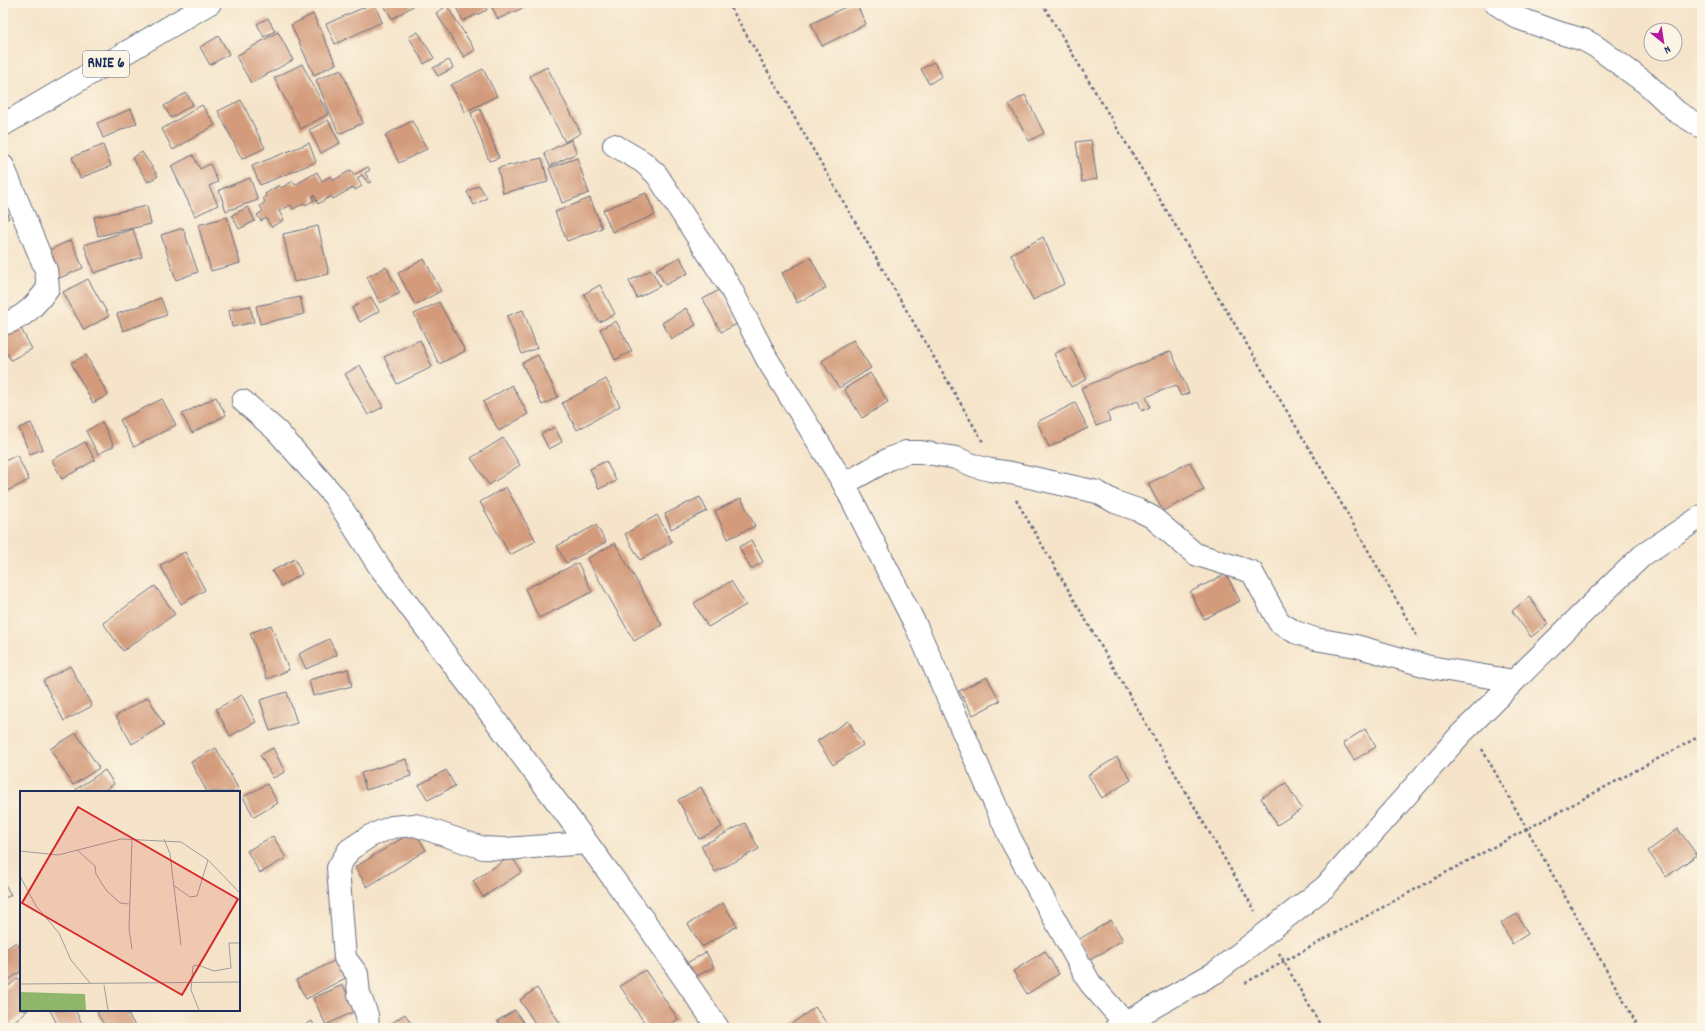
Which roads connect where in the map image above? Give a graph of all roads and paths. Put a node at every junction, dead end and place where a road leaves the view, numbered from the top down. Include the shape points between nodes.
1 (210, 3) edge
2 (728, 3) edge
3 (1042, 3) edge
4 (1496, 3) edge
5 (3, 125) edge
6 (1702, 127) edge
7 (614, 145) dead end
8 (3, 166) edge
9 (3, 324) edge
10 (244, 401) dead end
11 (1000, 471) junction
12 (844, 484) junction
13 (1702, 516) edge
14 (1435, 668) junction
15 (1514, 681) junction
16 (1469, 726) junction
17 (1702, 735) edge
18 (1527, 829) junction
19 (587, 843) junction
20 (1267, 932) junction
21 (1284, 962) junction
22 (1244, 984) dead end
23 (1121, 1026) edge
24 (368, 1028) edge
25 (718, 1028) edge
26 (1322, 1028) edge
27 (1639, 1028) edge

1 - 5 street, RNIE 6
2 - 11 path
3 - 14 path via 1324,474
4 - 6 street via 1518,18 1595,46 1647,84 1677,112
7 - 12 street via 643,162 657,174 730,287 767,359
8 - 9 street via 46,270 48,288 34,308
10 - 19 street via 277,431 334,496 379,566
11 - 12 street via 975,466 956,458 906,452 889,458
11 - 14 street via 1083,487 1152,517 1196,554 1252,572 1279,622 1295,632
11 - 20 path
12 - 23 street via 916,626 1011,840 1090,983
13 - 15 street via 1643,555
14 - 15 street
15 - 16 street
16 - 18 path
16 - 20 street via 1325,886
17 - 18 path
18 - 21 path
18 - 27 path
19 - 24 street via 506,849 483,848 415,825 392,827 370,836 349,850 338,868 345,958 358,974 358,994 367,1015
19 - 25 street
20 - 21 path
20 - 23 street via 1216,972
21 - 22 path
21 - 26 path

